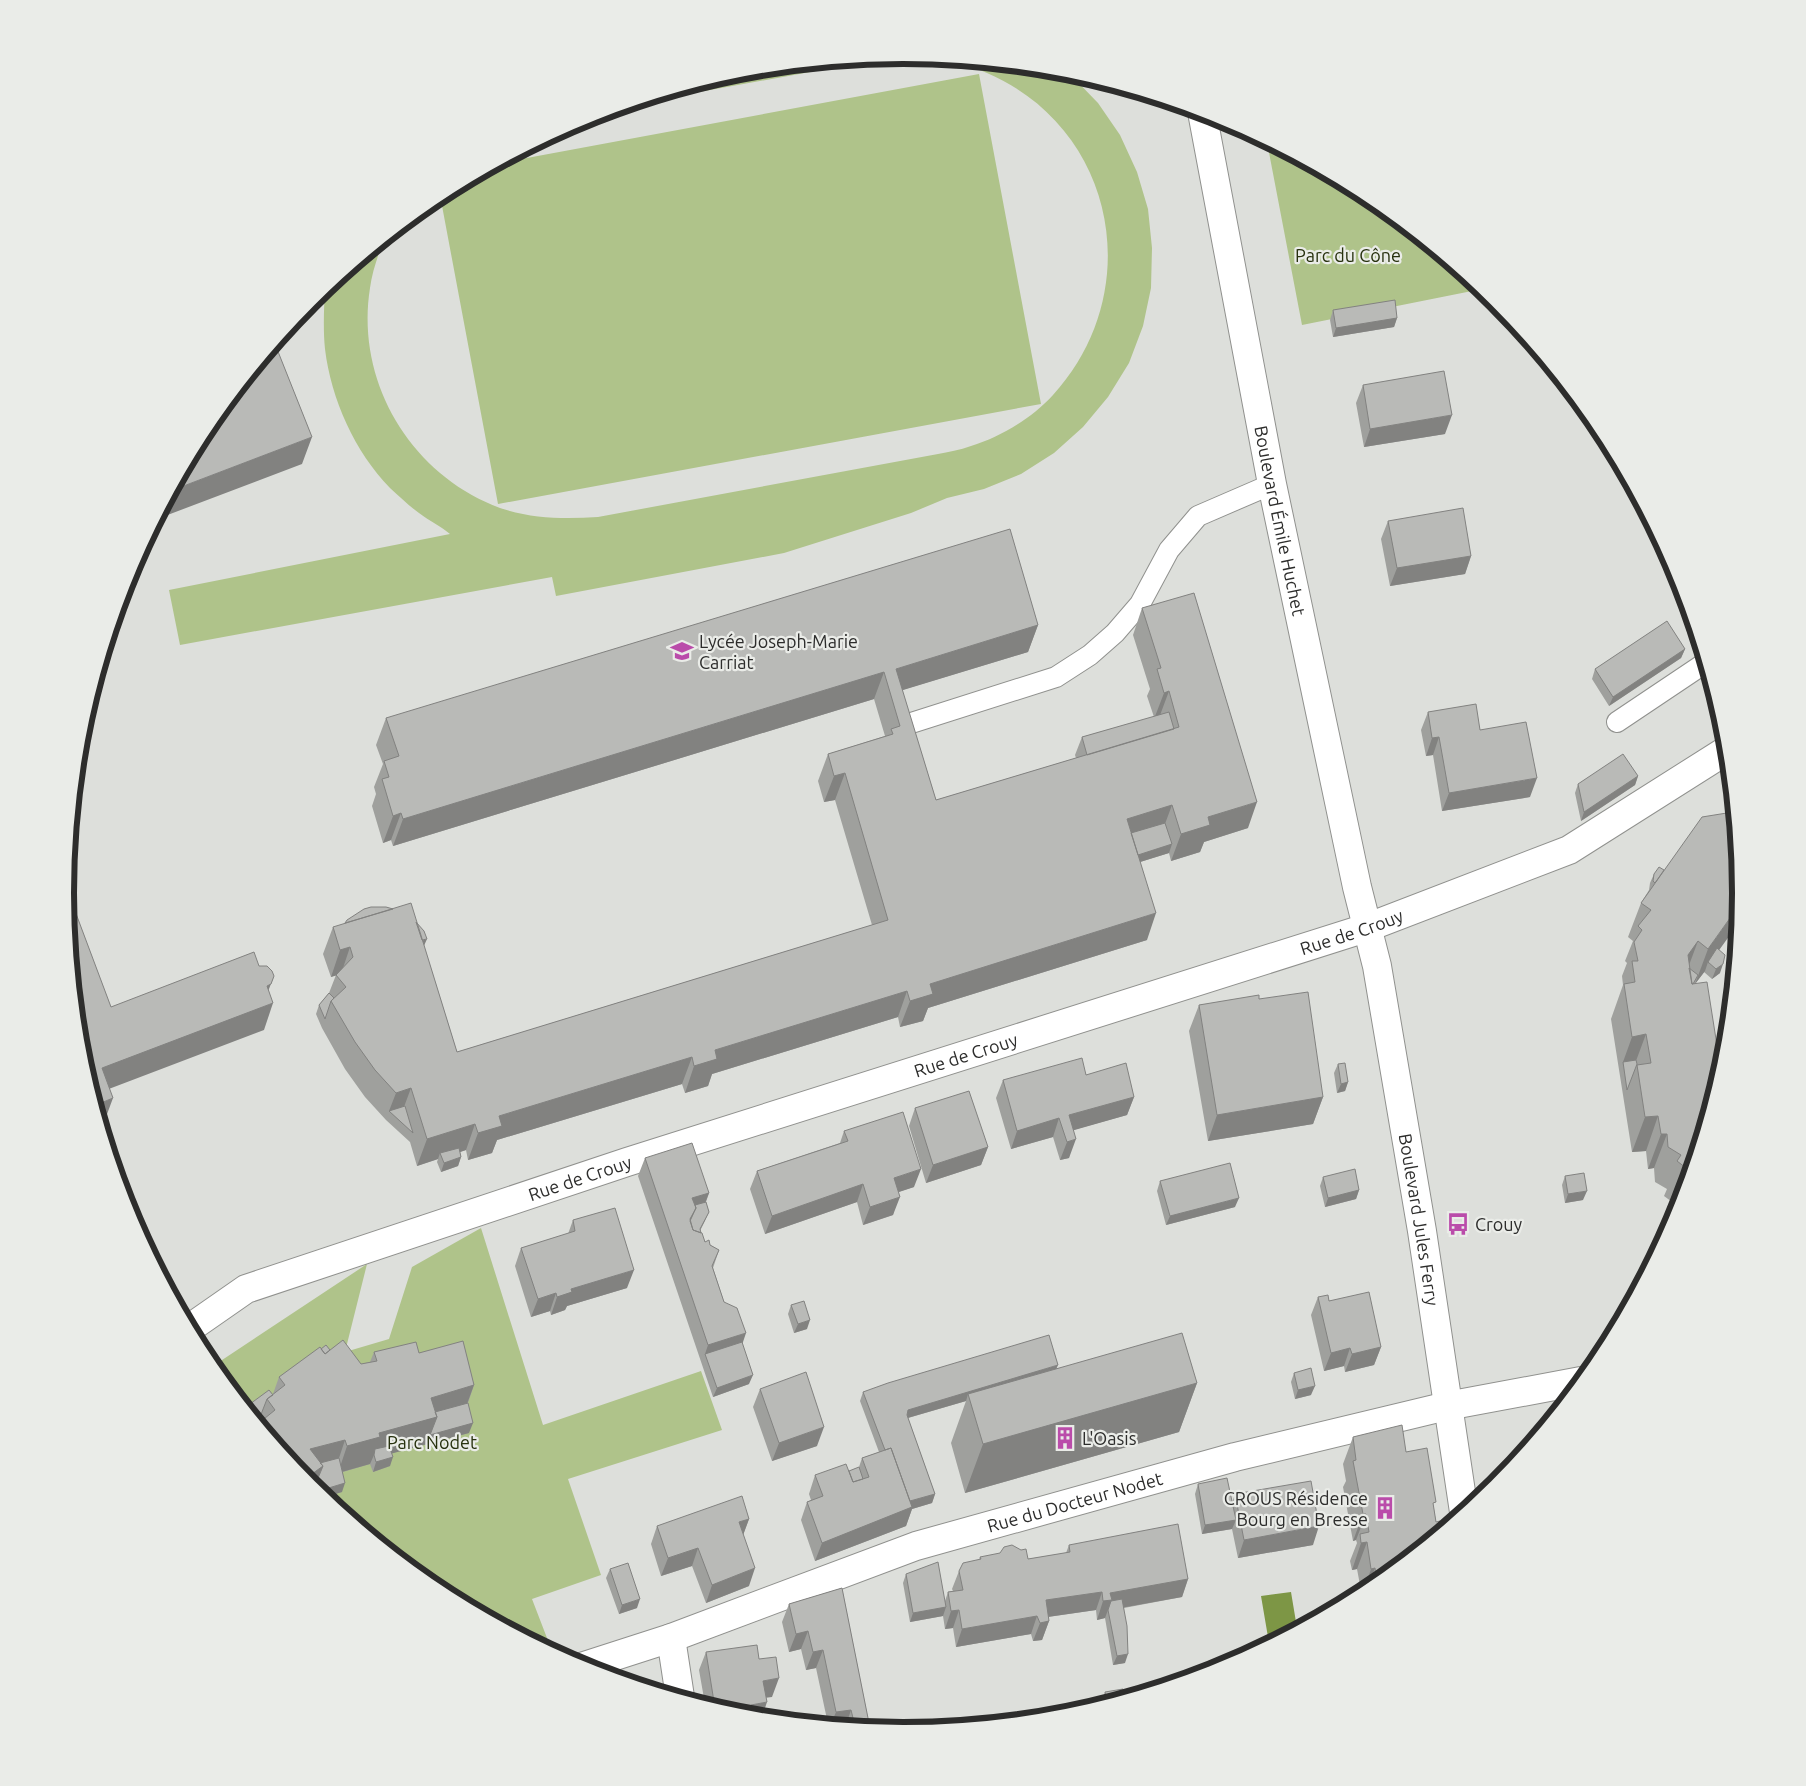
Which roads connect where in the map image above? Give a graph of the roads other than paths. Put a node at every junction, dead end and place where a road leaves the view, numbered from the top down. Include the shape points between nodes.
1 (1204, 121) edge
2 (1272, 484) junction
3 (1700, 666) edge
4 (1617, 722) dead end
5 (905, 725) edge
6 (1720, 754) edge
7 (1366, 928) junction
8 (195, 1324) edge
9 (1572, 1383) edge
10 (1447, 1406) junction
11 (1463, 1504) edge
12 (670, 1638) junction
13 (594, 1662) edge
14 (679, 1691) edge

1 - 2 street, Boulevard Émile Huchet
2 - 5 lane via 1198,516 1169,550 1140,604 1090,655 1056,677
2 - 7 street, Boulevard Émile Huchet
3 - 4 lane
6 - 7 street, Rue de Crouy via 1569,850
7 - 8 street, Rue de Crouy via 627,1162 246,1289
7 - 10 street, Boulevard Jules Ferry via 1377,966
9 - 10 street, Rue du Docteur Nodet
10 - 11 street, Boulevard Jules Ferry
10 - 12 street, Rue du Docteur Nodet via 1235,1457 916,1546
12 - 13 street, Rue du Docteur Nodet
12 - 14 street

